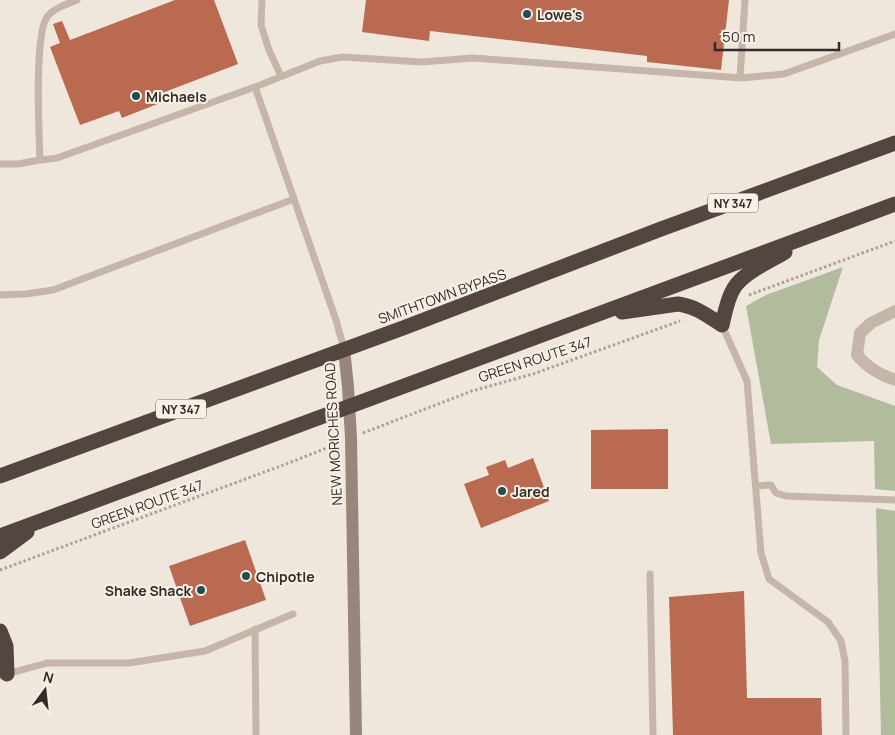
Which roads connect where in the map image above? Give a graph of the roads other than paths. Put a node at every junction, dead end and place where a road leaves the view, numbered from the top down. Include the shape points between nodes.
1 (78, 0) edge
2 (262, 0) edge
3 (745, 0) edge
4 (895, 34) edge
5 (282, 76) junction
6 (740, 78) junction
7 (255, 87) junction
8 (895, 143) edge
9 (40, 160) junction
10 (0, 164) edge
11 (294, 199) junction
12 (895, 204) edge
13 (819, 232) junction
14 (0, 295) edge
15 (895, 311) edge
16 (590, 316) junction
17 (722, 326) junction
18 (344, 349) junction
19 (895, 380) edge
20 (350, 406) junction
21 (0, 476) edge
22 (756, 486) junction
23 (895, 500) edge
24 (40, 522) junction
25 (0, 536) edge
26 (0, 552) edge
27 (650, 574) dead end
28 (293, 614) dead end
29 (255, 629) junction
30 (0, 631) edge
31 (2, 671) edge
32 (256, 735) edge
33 (356, 735) edge
34 (653, 735) edge
35 (846, 735) edge

1 - 9 lane via 58,8 44,24 39,50
2 - 5 lane via 261,25
3 - 6 lane
4 - 6 lane via 784,74
5 - 6 lane via 320,61 343,57 422,62 473,58
5 - 7 lane
7 - 9 lane via 57,158
7 - 11 lane, NEW MORICHES ROAD
8 - 18 highway, SMITHTOWN BYPASS / NY 347
9 - 10 lane
11 - 14 lane via 53,290
11 - 18 lane, NEW MORICHES ROAD
12 - 13 highway
13 - 16 highway
13 - 17 highway via 748,274 737,284 730,296
15 - 19 street via 870,323 860,332 857,355 866,366
16 - 17 highway via 678,304 696,309
16 - 20 highway
17 - 22 lane via 747,381
18 - 20 main road, NEW MORICHES ROAD
18 - 21 highway, SMITHTOWN BYPASS / NY 347
20 - 24 highway
20 - 33 main road, NEW MORICHES ROAD
22 - 23 lane via 771,485 776,493 786,496
22 - 35 lane via 760,553 769,579 828,622 841,641 846,661
24 - 25 highway
24 - 26 highway
27 - 34 lane
28 - 29 lane
29 - 31 lane via 205,651 129,663 47,662
29 - 32 lane
30 - 31 highway via 6,646

